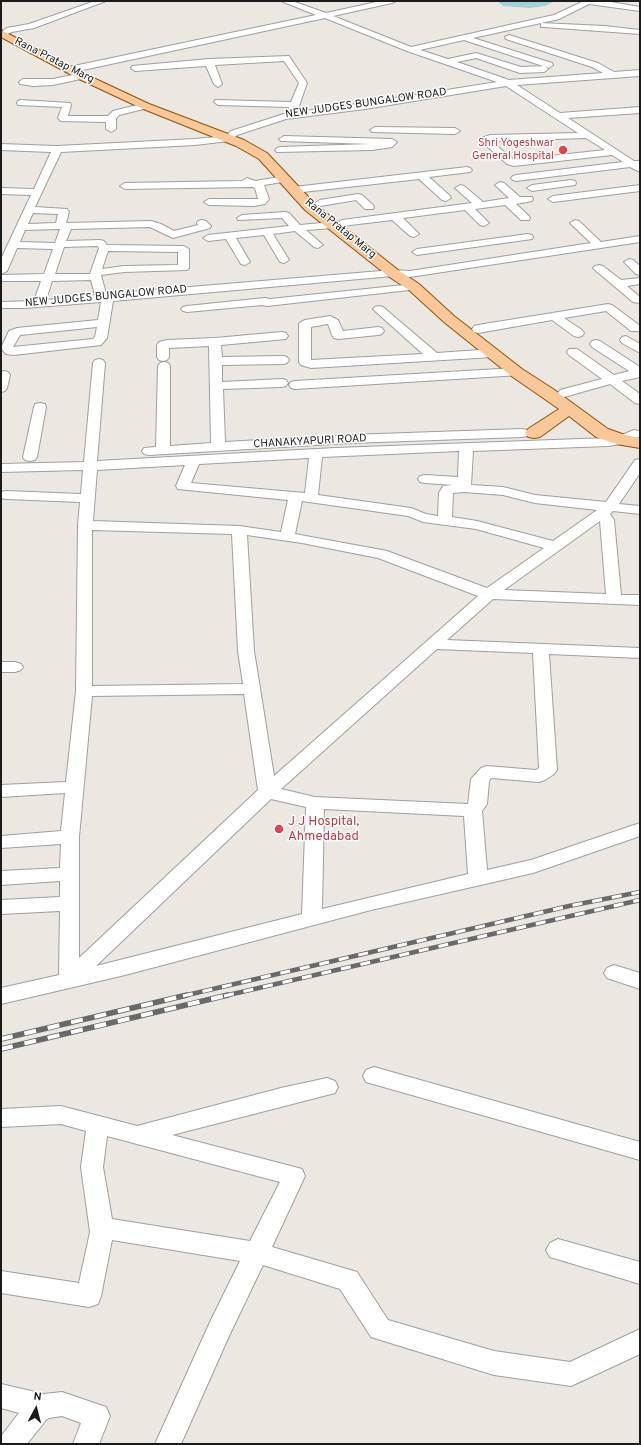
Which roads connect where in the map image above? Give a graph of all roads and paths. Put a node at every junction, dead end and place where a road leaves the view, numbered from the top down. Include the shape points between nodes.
1 (94, 1) edge
2 (102, 1) edge
3 (285, 1) edge
4 (392, 1) edge
5 (640, 9) edge
6 (328, 16) junction
7 (526, 24) junction
8 (593, 28) junction
9 (604, 28) dead end
10 (640, 30) edge
11 (6, 31) edge
12 (467, 36) junction
13 (509, 38) dead end
14 (548, 41) dead end
15 (195, 44) junction
16 (532, 45) junction
17 (410, 49) junction
18 (464, 50) dead end
19 (175, 54) junction
20 (476, 55) junction
21 (209, 62) junction
22 (448, 62) junction
23 (191, 63) junction
24 (594, 65) junction
25 (572, 67) dead end
26 (135, 68) dead end
27 (77, 70) junction
28 (640, 73) edge
29 (41, 75) dead end
30 (612, 75) junction
31 (23, 82) dead end
32 (53, 82) junction
33 (33, 83) junction
34 (508, 83) junction
35 (218, 84) dead end
36 (27, 93) dead end
37 (220, 98) dead end
38 (296, 101) junction
39 (21, 103) dead end
40 (145, 106) junction
41 (640, 110) edge
42 (291, 115) junction
43 (559, 116) junction
44 (111, 119) junction
45 (287, 129) dead end
46 (111, 130) dead end
47 (366, 130) dead end
48 (454, 131) dead end
49 (588, 135) junction
50 (231, 136) junction
51 (284, 139) junction
52 (601, 143) junction
53 (578, 145) dead end
54 (1, 147) edge
55 (57, 149) junction
56 (278, 152) junction
57 (615, 152) junction
58 (636, 163) edge
59 (640, 169) edge
60 (467, 170) dead end
61 (558, 172) junction
62 (216, 174) dead end
63 (233, 174) dead end
64 (203, 176) dead end
65 (422, 176) junction
66 (516, 178) dead end
67 (285, 179) junction
68 (571, 183) junction
69 (254, 184) junction
70 (500, 185) dead end
71 (126, 186) dead end
72 (460, 188) dead end
73 (532, 188) dead end
74 (640, 188) edge
75 (300, 190) junction
76 (1, 191) edge
77 (37, 192) junction
78 (586, 195) junction
79 (446, 198) dead end
80 (553, 199) dead end
81 (518, 201) junction
82 (209, 202) dead end
83 (320, 203) junction
84 (481, 205) junction
85 (368, 207) dead end
86 (467, 207) junction
87 (29, 210) junction
88 (429, 212) junction
89 (394, 216) junction
90 (242, 218) dead end
91 (525, 218) dead end
92 (436, 221) dead end
93 (202, 223) dead end
94 (575, 223) dead end
95 (338, 224) junction
96 (517, 226) dead end
97 (21, 227) junction
98 (63, 227) junction
99 (297, 228) junction
100 (151, 229) dead end
101 (121, 232) dead end
102 (267, 232) junction
103 (229, 236) junction
104 (454, 236) dead end
105 (528, 237) junction
106 (208, 238) dead end
107 (640, 238) edge
108 (494, 241) junction
109 (597, 243) junction
110 (318, 245) dead end
111 (462, 246) junction
112 (58, 248) junction
113 (157, 248) junction
114 (174, 248) junction
115 (107, 250) junction
116 (430, 250) junction
117 (504, 250) dead end
118 (542, 250) junction
119 (8, 251) edge
120 (417, 252) dead end
121 (71, 255) dead end
122 (86, 255) dead end
123 (474, 259) junction
124 (284, 260) dead end
125 (245, 262) dead end
126 (629, 262) dead end
127 (442, 263) junction
128 (52, 266) junction
129 (67, 266) dead end
130 (82, 266) dead end
131 (152, 268) junction
132 (599, 268) dead end
133 (1, 271) edge
134 (96, 272) junction
135 (640, 272) edge
136 (405, 276) junction
137 (1, 278) edge
138 (48, 278) junction
139 (640, 281) edge
140 (619, 284) junction
141 (105, 297) junction
142 (637, 300) dead end
143 (39, 303) junction
144 (1, 305) edge
145 (379, 308) dead end
146 (187, 309) dead end
147 (555, 317) junction
148 (103, 323) junction
149 (635, 328) dead end
150 (478, 329) junction
151 (378, 331) dead end
152 (578, 333) dead end
153 (338, 335) junction
154 (282, 336) dead end
155 (626, 340) dead end
156 (215, 342) junction
157 (596, 344) dead end
158 (640, 349) edge
159 (573, 352) dead end
160 (493, 353) junction
161 (433, 356) junction
162 (283, 360) dead end
163 (215, 362) junction
164 (343, 362) junction
165 (99, 363) dead end
166 (516, 372) junction
167 (640, 372) edge
168 (4, 375) dead end
169 (610, 380) junction
170 (282, 383) dead end
171 (295, 385) dead end
172 (216, 386) junction
173 (1, 388) edge
174 (564, 393) junction
175 (640, 400) edge
176 (40, 407) dead end
177 (569, 409) junction
178 (534, 433) junction
179 (602, 433) junction
180 (631, 437) edge
181 (218, 446) junction
182 (466, 448) junction
183 (163, 450) junction
184 (271, 450) junction
185 (316, 453) junction
186 (1, 458) edge
187 (90, 460) junction
188 (194, 460) junction
189 (640, 463) edge
190 (1, 468) edge
191 (425, 479) dead end
192 (465, 484) junction
193 (12, 485) edge
194 (296, 497) junction
195 (87, 498) junction
196 (311, 499) junction
197 (605, 510) junction
198 (640, 510) edge
199 (445, 521) junction
200 (85, 525) junction
201 (239, 530) junction
202 (287, 537) junction
203 (554, 546) junction
204 (488, 594) junction
205 (614, 598) junction
206 (640, 600) edge
207 (432, 644) junction
208 (541, 649) junction
209 (640, 653) edge
210 (252, 689) junction
211 (84, 691) junction
212 (75, 787) junction
213 (1, 791) edge
214 (266, 792) junction
215 (315, 803) junction
216 (473, 810) junction
217 (640, 829) edge
218 (70, 837) junction
219 (1, 842) edge
220 (70, 874) junction
221 (1, 878) edge
222 (478, 879) junction
223 (70, 903) junction
224 (1, 907) edge
225 (312, 918) junction
226 (614, 973) dead end
227 (69, 980) junction
228 (640, 981) edge
229 (1, 996) edge
230 (374, 1076) dead end
231 (328, 1087) dead end
232 (1, 1118) edge
233 (98, 1124) junction
234 (138, 1134) junction
235 (640, 1152) edge
236 (102, 1232) junction
237 (558, 1250) dead end
238 (257, 1253) junction
239 (640, 1272) edge
240 (1, 1282) edge
241 (640, 1341) edge
242 (1, 1396) edge
243 (44, 1406) junction
244 (11, 1444) edge
245 (86, 1444) edge
246 (168, 1444) edge

1 - 11 street
2 - 11 street via 31,26
3 - 6 street
4 - 6 street
5 - 7 street via 588,2 562,15
6 - 15 street
6 - 17 street
7 - 8 street
7 - 12 street
8 - 9 street
8 - 10 street
11 - 27 main road, Rana Pratap Marg
12 - 17 street
12 - 20 street via 557,68 520,70
13 - 16 street
14 - 16 street
15 - 19 street
15 - 27 street
16 - 24 street
17 - 22 street
18 - 20 street
19 - 23 street
19 - 27 street
20 - 22 street
21 - 23 street
21 - 35 street
21 - 38 street via 284,55 303,83
22 - 34 street
23 - 26 street
24 - 25 street
24 - 30 street
27 - 32 street
27 - 40 main road, Rana Pratap Marg
27 - 50 main road, Rana Pratap Marg
28 - 30 street, NEW JUDGES BUNGALOW ROAD
29 - 32 street
30 - 34 street, NEW JUDGES BUNGALOW ROAD
31 - 33 street
32 - 33 street
33 - 36 street
34 - 42 street, NEW JUDGES BUNGALOW ROAD
34 - 43 street
37 - 38 street
38 - 42 street
39 - 44 street via 67,105 64,119
40 - 44 street via 116,113
40 - 50 main road, Rana Pratap Marg
41 - 43 street
42 - 50 street, NEW JUDGES BUNGALOW ROAD
43 - 49 street
44 - 46 street
45 - 51 street
47 - 48 street
49 - 52 street
49 - 57 street via 485,140 514,163
50 - 55 street, NEW JUDGES BUNGALOW ROAD via 195,142
50 - 56 main road, Rana Pratap Marg
50 - 67 main road, Rana Pratap Marg via 263,156
51 - 56 street
51 - 56 street via 392,142 389,145 372,147
52 - 53 street
52 - 57 street
54 - 55 street, NEW JUDGES BUNGALOW ROAD
55 - 77 street
56 - 75 main road, Rana Pratap Marg
57 - 58 street
58 - 59 street
58 - 61 street
60 - 65 street
61 - 66 street
61 - 68 street
62 - 64 street
63 - 69 street
65 - 75 street
65 - 79 street
67 - 69 street
67 - 75 main road, Rana Pratap Marg
68 - 73 street
68 - 78 street
69 - 71 street
69 - 82 street via 259,186 264,199 261,202
70 - 81 street
72 - 84 street
74 - 78 street
75 - 83 main road, Rana Pratap Marg
75 - 95 main road, Rana Pratap Marg via 310,207
76 - 77 street
77 - 87 street
78 - 80 street
81 - 84 street
81 - 91 street
83 - 85 street via 360,193
83 - 95 main road, Rana Pratap Marg
84 - 86 street
86 - 88 street
86 - 108 street
87 - 97 street
87 - 98 street via 63,210
88 - 89 street
88 - 92 street
89 - 95 street
89 - 116 street
90 - 99 street via 281,211
93 - 98 street via 206,226 173,235 151,224
94 - 109 street
95 - 99 street
95 - 136 main road, Rana Pratap Marg via 361,236
96 - 105 street
97 - 98 street
97 - 119 street
98 - 112 street
99 - 102 street
99 - 110 street
100 - 114 street via 172,243
101 - 115 street
102 - 103 street
102 - 124 street
103 - 106 street
103 - 125 street
104 - 111 street
105 - 108 street
105 - 118 street
107 - 109 street
107 - 136 street, NEW JUDGES BUNGALOW ROAD
108 - 111 street
108 - 117 street
109 - 118 street
111 - 116 street
111 - 123 street
112 - 115 street via 100,243
112 - 119 street
112 - 121 street
112 - 128 street
113 - 114 street
113 - 115 street
113 - 131 street
114 - 131 street via 184,249 184,268
115 - 122 street
115 - 134 street
116 - 120 street
116 - 127 street
118 - 123 street
119 - 133 street
123 - 127 street
126 - 135 street
127 - 136 street
128 - 129 street
128 - 138 street
130 - 134 street
131 - 134 street
132 - 140 street
134 - 138 street
134 - 141 street
136 - 141 street, NEW JUDGES BUNGALOW ROAD
136 - 146 street via 270,307 265,301 221,300
136 - 150 main road, Rana Pratap Marg via 426,286
136 - 160 main road, Rana Pratap Marg via 450,319
137 - 138 street
138 - 143 street
139 - 140 street
140 - 142 street
141 - 143 street, NEW JUDGES BUNGALOW ROAD
141 - 148 street
143 - 144 street, NEW JUDGES BUNGALOW ROAD
145 - 161 street
147 - 149 street via 608,307
147 - 150 street
147 - 152 street
148 - 148 street via 101,338 90,344 14,351 7,348 13,334 17,332
150 - 174 main road, Rana Pratap Marg
151 - 153 street
153 - 164 street
153 - 164 street via 334,322 330,320 305,324 305,362
154 - 156 street
155 - 158 street
156 - 163 street
156 - 183 street via 163,346
157 - 167 street
159 - 169 street
160 - 161 street
160 - 166 main road, Rana Pratap Marg
161 - 164 street
162 - 163 street
163 - 172 street
165 - 187 street
166 - 171 street
166 - 177 main road, Rana Pratap Marg
167 - 169 street
168 - 173 street
169 - 174 street
169 - 175 street
170 - 172 street
172 - 181 street
174 - 180 main road, Rana Pratap Marg
176 - 193 street
177 - 178 main road
177 - 179 main road, Rana Pratap Marg
178 - 179 street, CHANAKYAPURI ROAD
178 - 184 street, CHANAKYAPURI ROAD
179 - 180 main road, Rana Pratap Marg
180 - 182 street
181 - 183 street, CHANAKYAPURI ROAD
181 - 184 street, CHANAKYAPURI ROAD
182 - 185 street
182 - 192 street
183 - 187 street, CHANAKYAPURI ROAD
184 - 185 street
184 - 188 street
185 - 196 street
186 - 193 street
187 - 188 street
187 - 193 street
187 - 195 street
188 - 194 street via 183,486
189 - 197 street
190 - 193 street
191 - 192 street
192 - 197 street
192 - 199 street via 448,489
193 - 195 street
194 - 196 street
194 - 202 street
195 - 200 street
196 - 199 street via 411,512 424,518
197 - 198 street
197 - 203 street
197 - 205 street
199 - 203 street via 478,525
200 - 201 street
200 - 211 street
201 - 202 street
201 - 210 street via 246,651
202 - 204 street via 382,554
203 - 204 street
204 - 205 street
204 - 207 street
205 - 206 street
207 - 208 street
207 - 214 street
208 - 209 street
208 - 216 street via 548,770 539,776 487,772 480,780 478,804
210 - 211 street
210 - 214 street
211 - 212 street
212 - 213 street
212 - 218 street
214 - 215 street
214 - 227 street
215 - 216 street
215 - 225 street
216 - 222 street
217 - 222 street via 533,866
218 - 219 street
218 - 220 street
220 - 221 street
220 - 223 street
222 - 225 street
223 - 224 street
223 - 227 street
225 - 227 street
226 - 228 street
227 - 229 street
230 - 235 street
231 - 234 street
232 - 233 street via 61,1115
233 - 234 street
233 - 236 street via 92,1167
234 - 238 street via 294,1176
236 - 238 street via 111,1229
236 - 240 street via 89,1296
237 - 239 street
238 - 241 street via 348,1280 380,1329 494,1364 571,1374
238 - 246 street
242 - 243 street
243 - 244 street
243 - 245 street via 62,1404 97,1416

